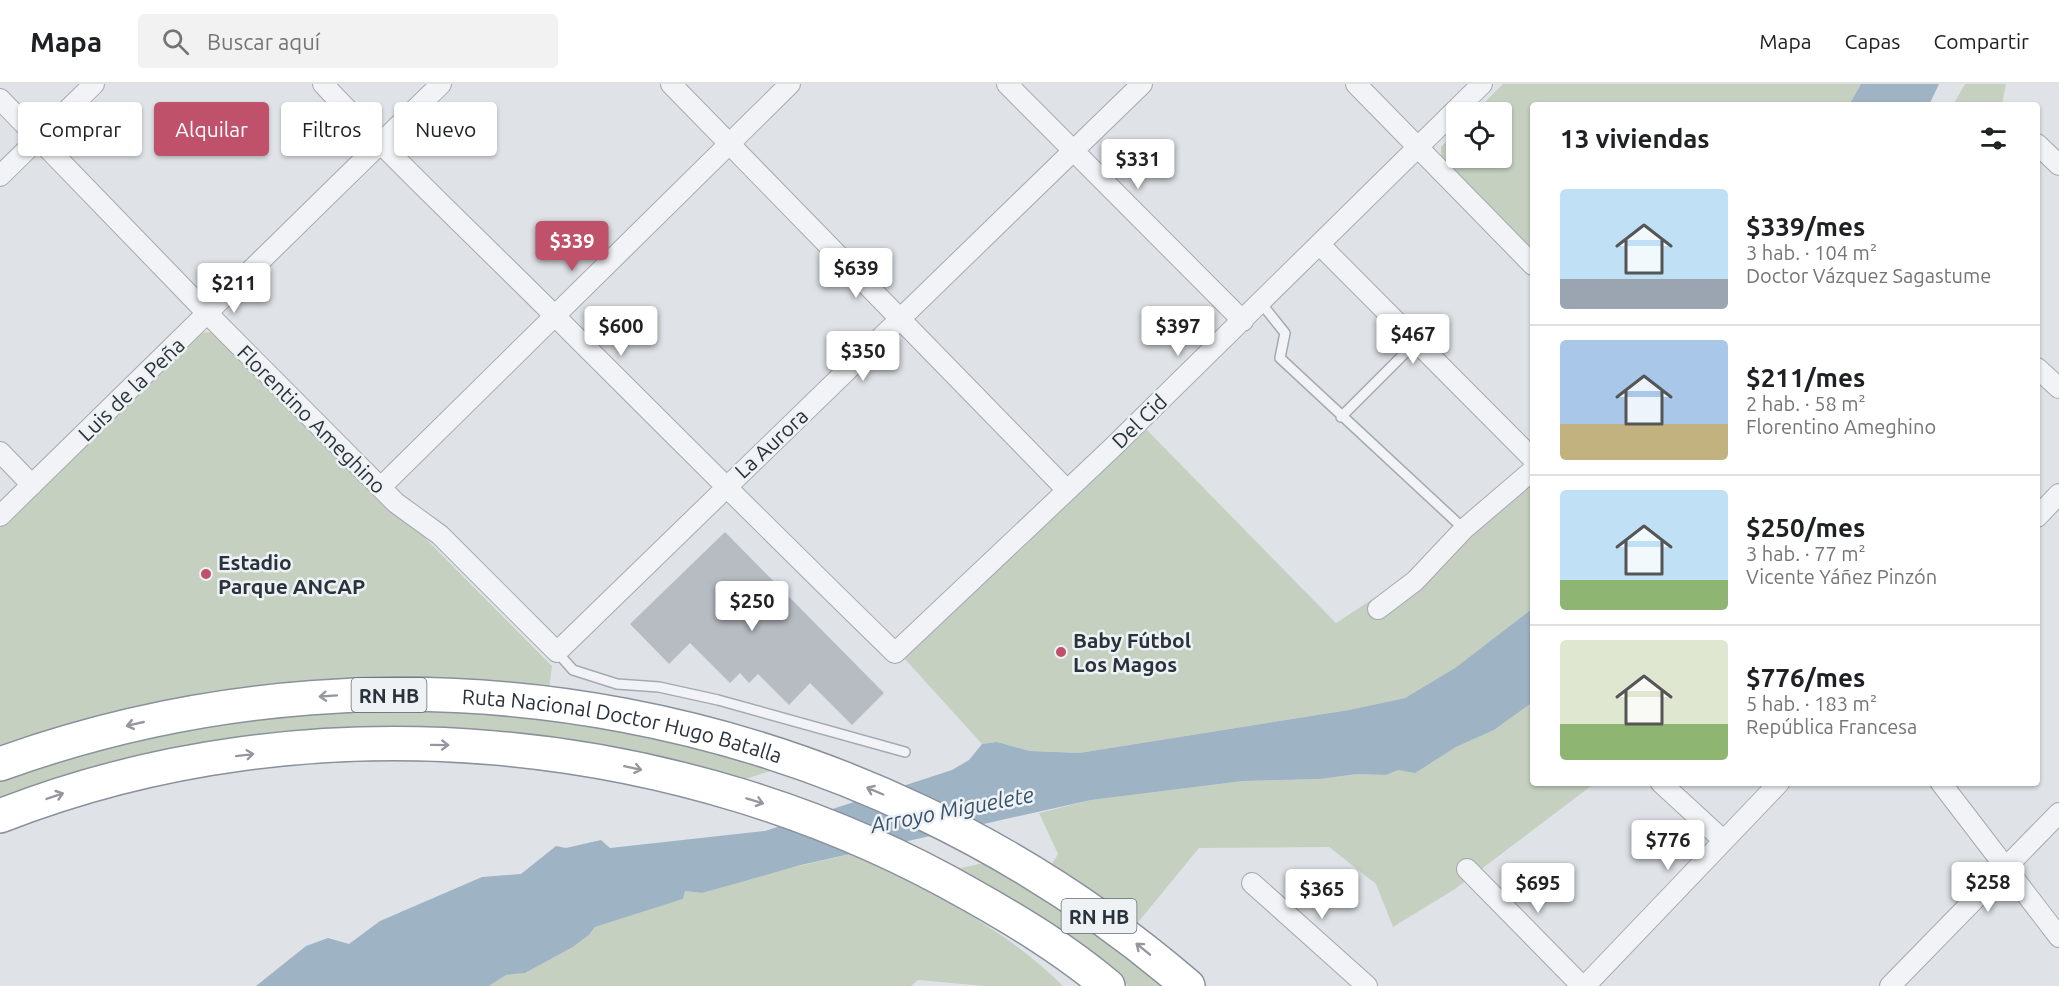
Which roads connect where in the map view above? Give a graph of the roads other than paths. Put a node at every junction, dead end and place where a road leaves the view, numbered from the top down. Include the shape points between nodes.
1 (94, 84) edge
2 (324, 84) edge
3 (441, 84) edge
4 (671, 84) edge
5 (790, 84) edge
6 (1007, 84) edge
7 (1142, 84) edge
8 (1356, 84) edge
9 (1482, 84) edge
10 (0, 99) edge
11 (75, 102) edge
12 (341, 102) edge
13 (18, 117) edge
14 (382, 142) edge
15 (729, 143) junction
16 (382, 146) edge
17 (1417, 147) junction
18 (2040, 147) edge
19 (1074, 152) junction
20 (20, 156) edge
21 (55, 156) edge
22 (368, 156) edge
23 (2059, 165) edge
24 (0, 176) edge
25 (1320, 244) junction
26 (1530, 262) edge
27 (1261, 303) junction
28 (208, 314) junction
29 (554, 315) junction
30 (902, 319) junction
31 (1243, 321) junction
32 (1417, 341) junction
33 (2040, 371) edge
34 (2059, 388) edge
35 (1341, 417) junction
36 (0, 452) edge
37 (1530, 456) edge
38 (1530, 473) edge
39 (32, 485) junction
40 (381, 487) junction
41 (724, 488) junction
42 (1066, 489) junction
43 (2059, 494) edge
44 (2040, 514) edge
45 (0, 516) edge
46 (1464, 529) junction
47 (1378, 609) dead end
48 (557, 652) junction
49 (905, 752) dead end
50 (0, 764) edge
51 (1663, 786) edge
52 (1776, 786) edge
53 (1943, 786) edge
54 (2059, 813) edge
55 (0, 816) edge
56 (1723, 840) junction
57 (2006, 868) junction
58 (1467, 869) dead end
59 (1252, 883) dead end
60 (986, 903) junction
61 (2059, 937) edge
62 (1072, 986) edge
63 (1108, 986) edge
64 (1188, 986) edge
65 (1367, 986) edge
66 (1584, 986) edge
67 (1890, 986) edge

1 - 11 street
2 - 12 street
3 - 14 street, Luis de la Peña
4 - 15 street
5 - 15 street
6 - 19 street
7 - 19 street, La Aurora
8 - 17 street
9 - 17 street, Del Cid
10 - 13 street, Florentino Ameghino
15 - 29 street
15 - 30 street
16 - 29 street
17 - 25 street, Del Cid
17 - 26 street
18 - 23 street
19 - 30 street, La Aurora
19 - 31 street
20 - 24 street
21 - 28 street, Florentino Ameghino
22 - 28 street, Luis de la Peña
25 - 27 street, Del Cid
25 - 32 street
27 - 31 street, Del Cid
27 - 35 lane via 1286,333 1280,358
28 - 39 street, Luis de la Peña
28 - 40 street, Florentino Ameghino
29 - 40 street
29 - 41 street
30 - 41 street, La Aurora
30 - 42 street
31 - 42 street, Del Cid
32 - 35 lane
32 - 37 street
33 - 34 street
35 - 46 lane
36 - 39 street
38 - 46 street
39 - 45 street, Luis de la Peña
40 - 48 street, Florentino Ameghino via 440,535
41 - 42 street, Del Cid via 895,652
41 - 48 street, La Aurora
43 - 44 street
46 - 47 street via 1416,581
48 - 49 lane via 573,670 616,684 659,687 718,700
64 -> 50 highway, Ruta Nacional Doctor Hugo Batalla / RN HB via 1086,906 934,817 780,753 652,719 476,696 345,695 281,700 153,720 84,736
51 - 56 street
52 - 56 street
53 - 57 street
54 - 57 street
55 -> 60 highway, Ruta Nacional Doctor Hugo Batalla / RN HB via 74,790 150,770 222,758 358,745 525,750 585,758 699,784 834,828 928,871
56 - 66 street
57 - 61 street
57 - 67 street
58 - 66 street
59 - 65 street
60 - 62 highway
60 - 63 highway, Ruta Nacional Doctor Hugo Batalla / RN HB via 1047,940

